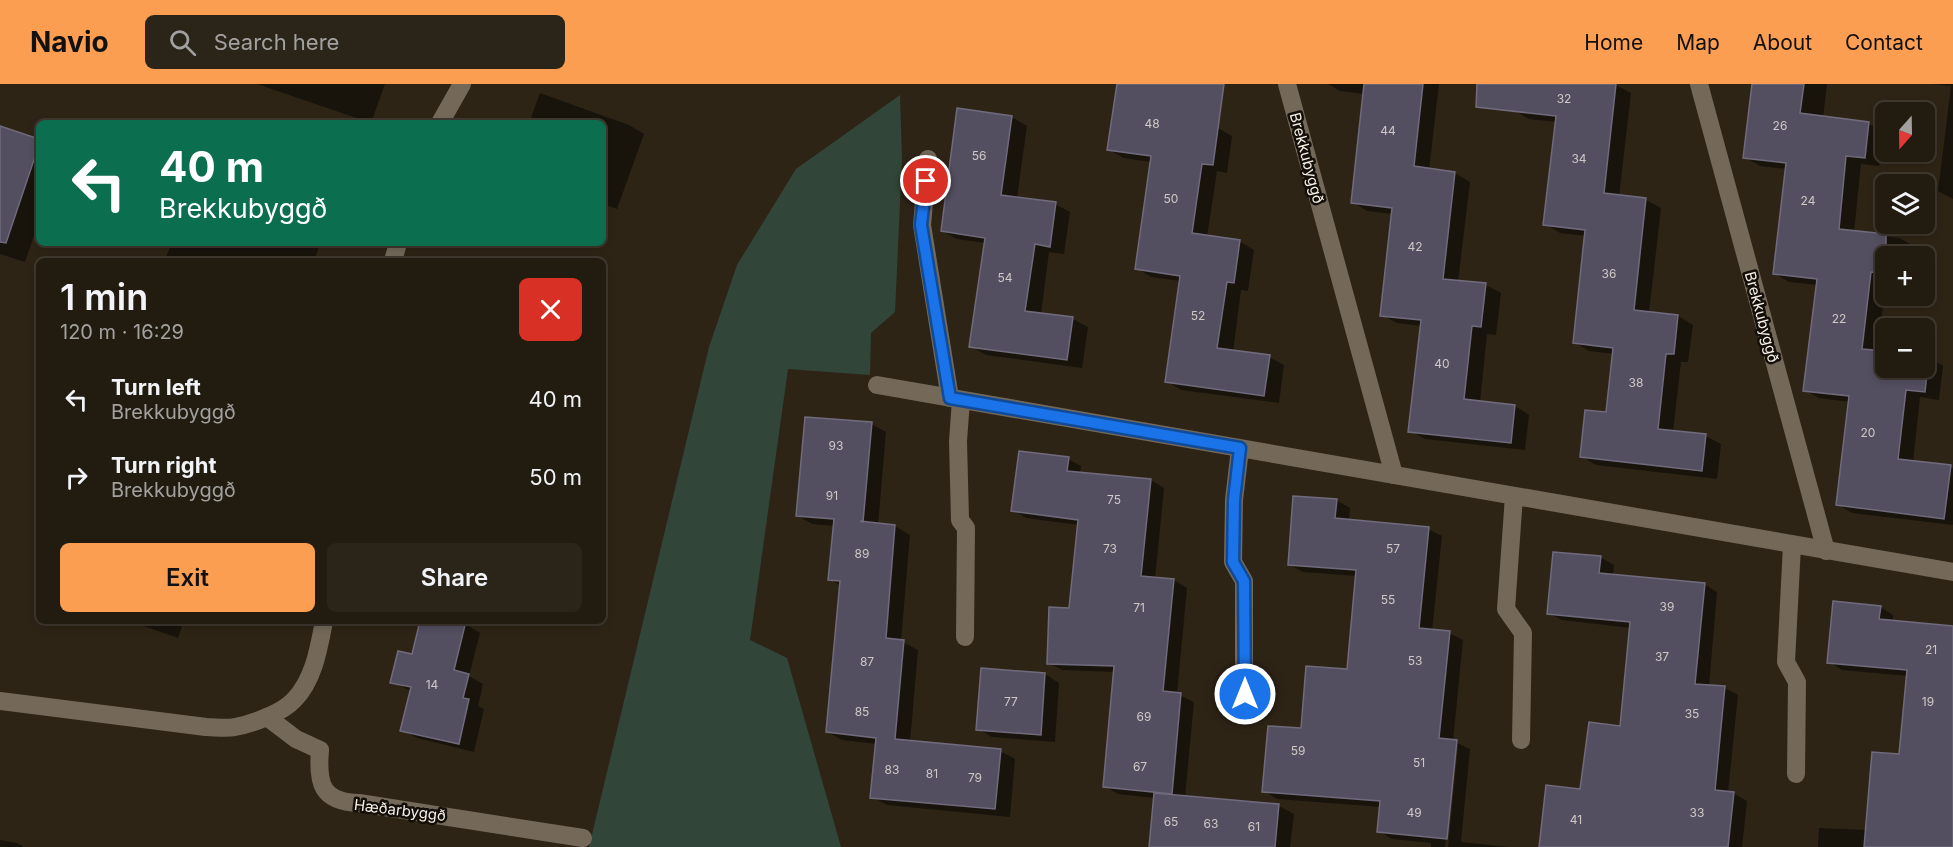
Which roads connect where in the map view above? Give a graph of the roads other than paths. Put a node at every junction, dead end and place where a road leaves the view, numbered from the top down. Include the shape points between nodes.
1 (462, 84) edge
2 (1287, 84) edge
3 (1699, 84) edge
4 (442, 120) edge
5 (928, 159) dead end
6 (877, 385) dead end
7 (956, 399) junction
8 (1240, 448) junction
9 (1394, 475) junction
10 (1514, 496) junction
11 (1792, 545) junction
12 (1826, 551) junction
13 (1953, 572) edge
14 (323, 624) edge
15 (965, 637) dead end
16 (1245, 694) dead end
17 (0, 701) edge
18 (267, 717) junction
19 (1521, 740) dead end
20 (1796, 774) dead end
21 (583, 838) dead end

1 - 4 street
2 - 9 street, Brekkubyggð
3 - 12 street, Brekkubyggð
5 - 7 street via 921,225
6 - 7 street
7 - 8 street
7 - 15 street via 960,520 966,528
8 - 9 street
8 - 16 street via 1233,562 1244,581
9 - 10 street
10 - 11 street
10 - 19 street via 1506,609 1523,633
11 - 12 street
11 - 20 street via 1786,662 1797,682
12 - 13 street
14 - 18 street via 307,680 294,700
17 - 18 street via 206,727 233,727
18 - 21 street, Hæðarbyggð via 296,739 320,750 321,783 328,796 342,803

